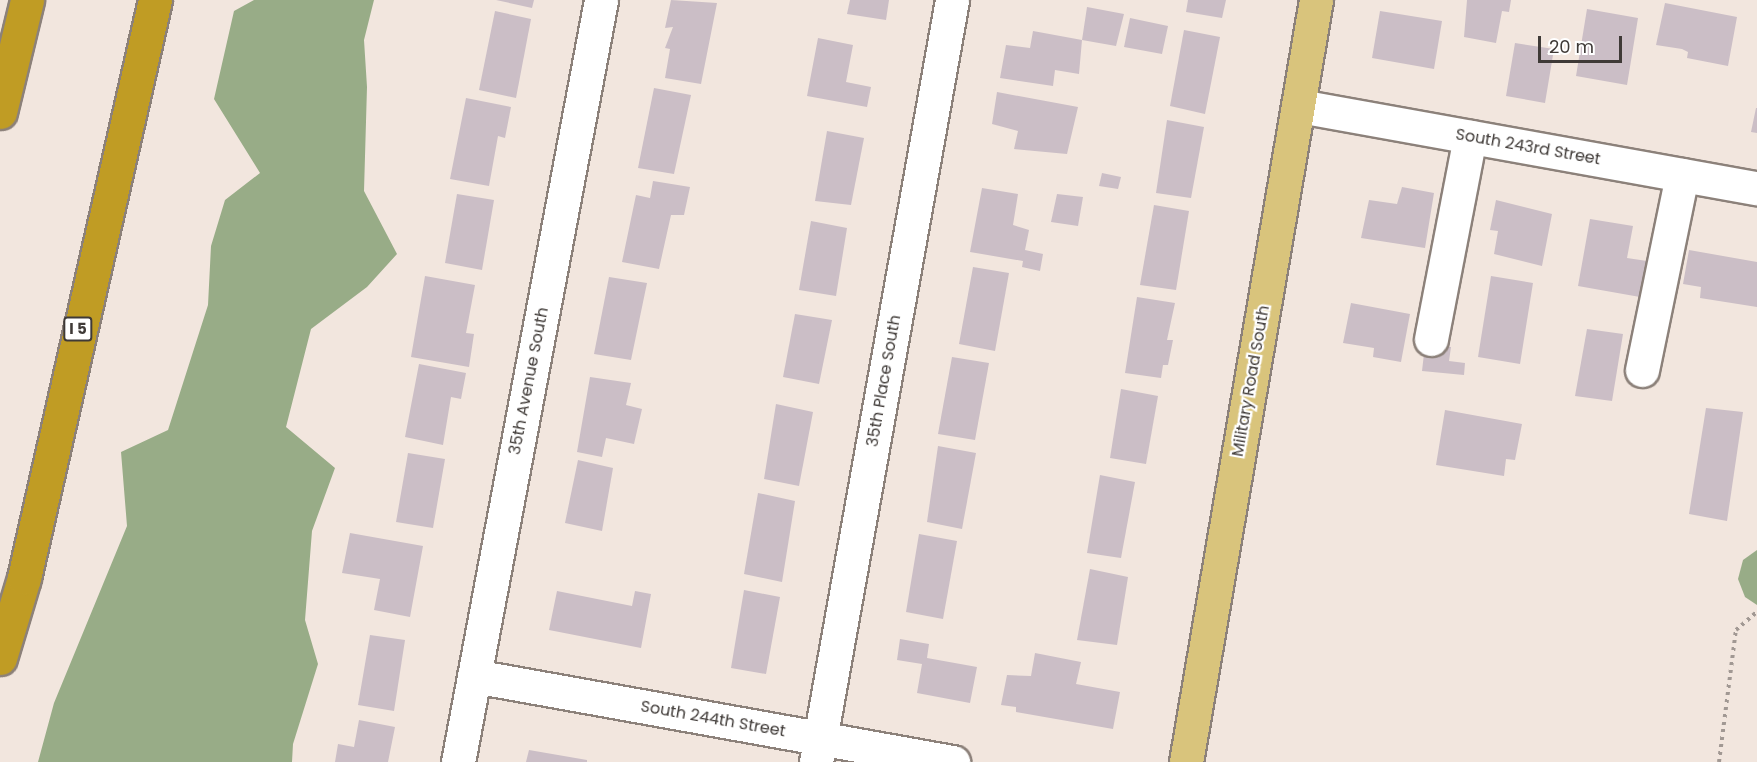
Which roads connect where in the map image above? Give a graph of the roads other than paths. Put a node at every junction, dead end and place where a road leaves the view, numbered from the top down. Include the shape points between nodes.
1 (27, 0) edge
2 (155, 0) edge
3 (602, 0) edge
4 (952, 0) edge
5 (1316, 0) edge
6 (1299, 106) junction
7 (0, 112) edge
8 (1470, 137) junction
9 (1682, 175) junction
10 (1757, 188) edge
11 (1431, 339) dead end
12 (1642, 370) dead end
13 (0, 658) edge
14 (474, 676) junction
15 (818, 750) edge
16 (458, 762) edge
17 (953, 762) edge
18 (1186, 762) edge

1 - 7 highway
2 - 13 highway, I 5 via 24,578
3 - 14 street, 35th Avenue South
4 - 15 street, 35th Place South
5 - 6 main road, Military Road South
6 - 8 street, South 243rd Street
6 - 18 main road, Military Road South
8 - 9 street, South 243rd Street
8 - 11 street
9 - 10 street, South 243rd Street
9 - 12 street
14 - 15 street, South 244th Street
14 - 16 street, 35th Avenue South
15 - 17 street, South 244th Street

